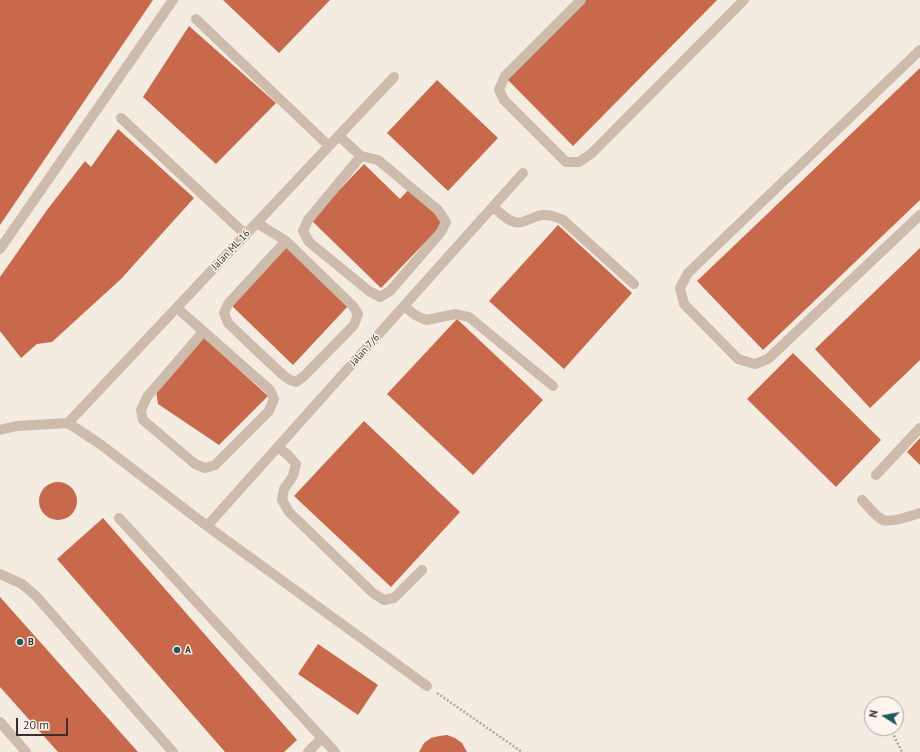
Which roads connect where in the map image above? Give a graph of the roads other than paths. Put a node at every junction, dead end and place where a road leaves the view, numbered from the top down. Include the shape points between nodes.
1 (173, 0) edge
2 (581, 0) edge
3 (744, 0) edge
4 (196, 19) dead end
5 (920, 50) edge
6 (394, 77) dead end
7 (121, 118) dead end
8 (339, 136) junction
9 (329, 146) junction
10 (361, 156) junction
11 (523, 173) dead end
12 (493, 207) junction
13 (920, 214) edge
14 (257, 223) junction
15 (246, 235) junction
16 (286, 241) junction
17 (0, 249) edge
18 (634, 284) dead end
19 (404, 306) junction
20 (177, 308) junction
21 (203, 332) junction
22 (553, 386) dead end
23 (68, 424) junction
24 (920, 428) edge
25 (0, 430) edge
26 (278, 447) junction
27 (876, 475) dead end
28 (862, 500) dead end
29 (920, 514) edge
30 (119, 518) dead end
31 (207, 526) junction
32 (422, 570) dead end
33 (0, 574) edge
34 (427, 686) road end
35 (0, 722) edge
36 (322, 738) junction
37 (26, 752) edge
38 (173, 752) edge
39 (308, 752) edge
40 (335, 752) edge

1 - 17 street
2 - 3 street via 505,76 499,90 504,100 566,162 579,162 592,153
4 - 9 street
5 - 13 street via 688,273 680,288 684,304 738,359 755,364 768,359
6 - 8 street, Jalan ML 16
7 - 15 street
8 - 9 street, Jalan ML 16
8 - 10 street
9 - 14 street, Jalan ML 16
10 - 10 street via 378,160 438,210 446,222 441,232 390,291 380,297 309,242 303,231 308,220
11 - 12 street, Jalan 7/6
12 - 18 street via 509,220 516,222 524,223 539,215 552,215 563,220
12 - 19 street, Jalan 7/6
14 - 15 street, Jalan ML 16
14 - 16 street
15 - 20 street, Jalan ML 16
16 - 16 street via 353,306 358,314 354,325 296,382 283,375 253,347 228,323 224,313 228,304
19 - 22 street via 426,320 456,314 469,317
19 - 26 street, Jalan 7/6
20 - 21 street
20 - 23 street, Jalan ML 16
21 - 21 street via 270,390 274,399 269,411 215,465 205,468 195,464 143,420 141,410 147,397
23 - 25 street via 17,426
23 - 31 street via 100,444
24 - 27 street
26 - 31 street, Jalan 7/6
26 - 32 street via 296,464 294,476 284,489 282,500 288,512 373,592 384,600 394,598
28 - 29 street via 884,520
30 - 36 street
31 - 34 street
33 - 38 street via 22,584 36,596
35 - 37 street
36 - 39 street
36 - 40 street

